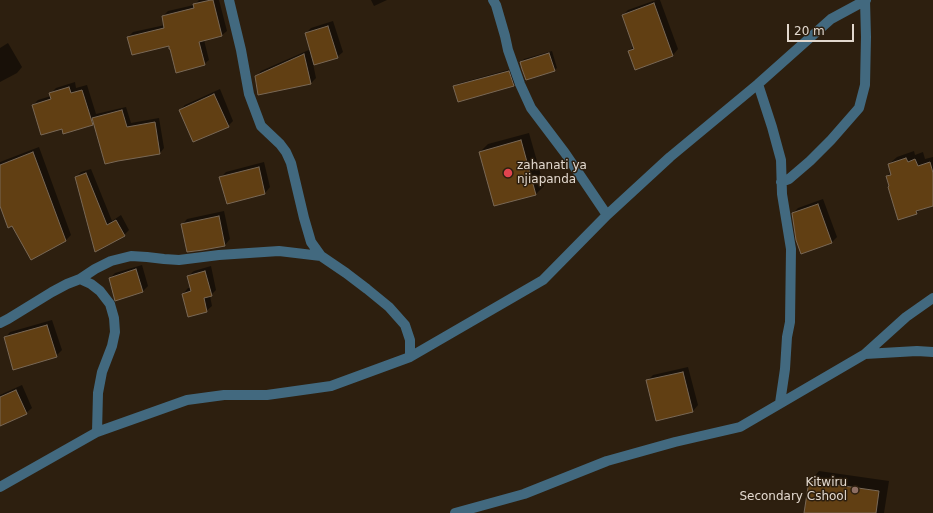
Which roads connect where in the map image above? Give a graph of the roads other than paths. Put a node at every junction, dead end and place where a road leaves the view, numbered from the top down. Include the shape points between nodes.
1 (229, 0) edge
2 (493, 0) edge
3 (865, 0) edge
4 (758, 84) junction
5 (781, 182) junction
6 (607, 215) junction
7 (321, 256) junction
8 (80, 279) junction
9 (933, 298) edge
10 (0, 324) edge
11 (933, 352) edge
12 (865, 354) junction
13 (410, 357) junction
14 (780, 404) junction
15 (97, 432) junction
16 (1, 488) edge
17 (455, 513) edge

1 - 7 street via 251,101 261,126 280,144 291,163 304,218 312,242
2 - 6 street via 508,50 531,108
3 - 4 street via 831,19
3 - 5 street via 865,85 859,108 810,161 789,179
4 - 5 street via 778,148
4 - 6 street via 670,157
5 - 14 street via 791,248 790,322
6 - 13 street via 543,280
7 - 8 street via 279,251 179,260 131,256 111,261
7 - 13 street via 368,289 405,325 410,340
8 - 10 street via 52,292
8 - 15 street via 100,291 110,304 114,318 115,332 98,393
9 - 12 street via 906,317
11 - 12 street
12 - 14 street
13 - 15 street via 331,386 267,395 224,395 188,400
14 - 17 street via 740,427 607,461 524,494
15 - 16 street

